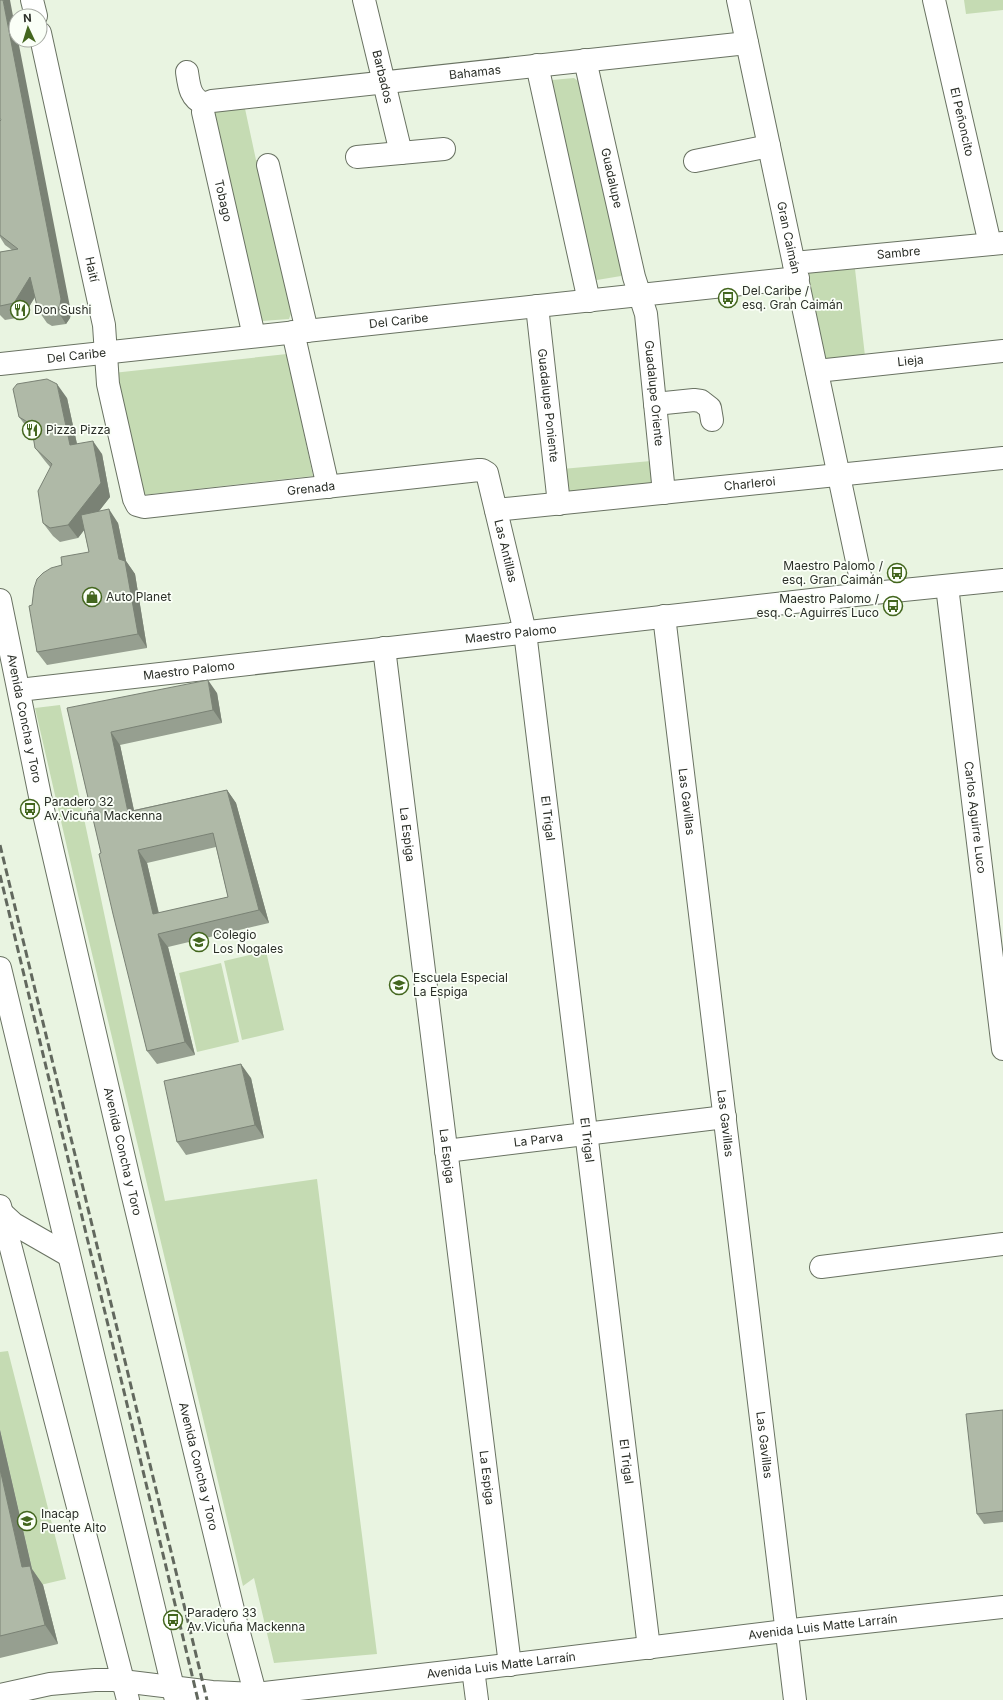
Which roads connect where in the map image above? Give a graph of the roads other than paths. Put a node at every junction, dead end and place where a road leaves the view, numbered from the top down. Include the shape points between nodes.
1 (364, 0) edge
2 (738, 0) edge
3 (934, 0) edge
4 (748, 43) junction
5 (43, 48) edge
6 (585, 60) junction
7 (537, 66) junction
8 (187, 72) dead end
9 (384, 82) junction
10 (204, 104) junction
11 (769, 146) junction
12 (444, 149) dead end
13 (401, 153) junction
14 (357, 157) dead end
15 (695, 161) dead end
16 (268, 165) dead end
17 (996, 244) edge
18 (796, 270) junction
19 (640, 295) junction
20 (589, 301) junction
21 (537, 306) junction
22 (300, 332) junction
23 (254, 336) junction
24 (1003, 351) edge
25 (105, 352) junction
26 (0, 364) edge
27 (817, 371) junction
28 (655, 404) junction
29 (712, 420) dead end
30 (1003, 458) edge
31 (484, 471) joint
32 (839, 475) junction
33 (328, 487) junction
34 (664, 493) junction
35 (559, 504) junction
36 (137, 505) joint
37 (496, 510) junction
38 (1003, 580) edge
39 (947, 586) junction
40 (864, 594) junction
41 (0, 600) edge
42 (664, 616) junction
43 (525, 632) junction
44 (384, 648) junction
45 (19, 690) junction
46 (0, 968) edge
47 (1003, 1049) edge
48 (725, 1117) junction
49 (586, 1134) junction
50 (446, 1151) junction
51 (1, 1209) edge
52 (1003, 1244) edge
53 (68, 1255) junction
54 (821, 1267) dead end
55 (1003, 1607) edge
56 (786, 1631) junction
57 (649, 1648) junction
58 (510, 1665) junction
59 (473, 1670) junction
60 (126, 1691) edge
61 (175, 1694) edge
62 (0, 1695) edge
63 (256, 1697) edge
64 (477, 1700) edge
65 (795, 1700) edge

1 - 9 street, Barbados
2 - 4 street, Gran Caimán
3 - 17 street, El Peñoncito
4 - 6 street, Bahamas
4 - 11 street, Gran Caimán
5 - 25 street, Haití via 104,326
6 - 7 street, Bahamas
6 - 19 street, Guadalupe
7 - 9 street, Bahamas
7 - 20 street
8 - 10 street via 191,94
9 - 10 street, Bahamas via 212,101
9 - 13 street, Barbados
10 - 23 street, Tobago via 203,112
11 - 15 street
11 - 18 street, Gran Caimán
12 - 13 street
13 - 14 street
16 - 22 street
17 - 18 street, Sambre
18 - 19 street, Del Caribe
18 - 27 street, Gran Caimán
19 - 20 street, Del Caribe
19 - 28 street, Guadalupe Oriente via 646,314
20 - 21 street, Del Caribe
21 - 22 street, Del Caribe
21 - 35 street, Guadalupe Poniente
22 - 23 street, Del Caribe
22 - 33 street
23 - 25 street, Del Caribe
24 - 27 street, Lieja
25 - 26 street, Del Caribe
25 - 36 street, Haití via 108,384
27 - 32 street, Gran Caimán
28 - 29 street via 701,401 710,408
28 - 34 street, Guadalupe Oriente
30 - 32 street, Charleroi
31 - 33 street, Grenada
31 - 37 street, Las Antillas via 488,476
32 - 34 street, Charleroi
32 - 40 street, Gran Caimán
33 - 36 street, Grenada via 144,507
34 - 35 street, Charleroi
35 - 37 street, Charleroi
37 - 43 street, Las Antillas
38 - 39 street, Maestro Palomo
39 - 40 street, Maestro Palomo
39 - 47 street, Carlos Aguirre Luco
40 - 42 street, Maestro Palomo
41 - 45 street, Avenida Concha y Toro
42 - 43 street, Maestro Palomo
42 - 48 street, Las Gavillas
43 - 44 street, Maestro Palomo
43 - 49 street, El Trigal
44 - 45 street, Maestro Palomo
44 - 50 street, La Espiga
45 - 63 street, Avenida Concha y Toro via 41,801 131,1188
46 - 53 street
48 - 49 street, La Parva
48 - 56 street, Las Gavillas
49 - 50 street, La Parva
49 - 57 street, El Trigal
50 - 58 street, La Espiga
51 - 53 street via 14,1224
51 - 60 street
52 - 54 street
53 - 61 street
55 - 56 street, Avenida Luis Matte Larraín
56 - 57 street, Avenida Luis Matte Larraín
56 - 65 street, Las Gavillas
57 - 58 street, Avenida Luis Matte Larraín
58 - 59 street, Avenida Luis Matte Larraín
59 - 63 street, Avenida Luis Matte Larraín
59 - 64 street
60 - 61 street, Avenida Luis Matte Larraín
60 - 62 street, Avenida Luis Matte Larraín via 85,1680 50,1684
61 - 63 street, Avenida Luis Matte Larraín

